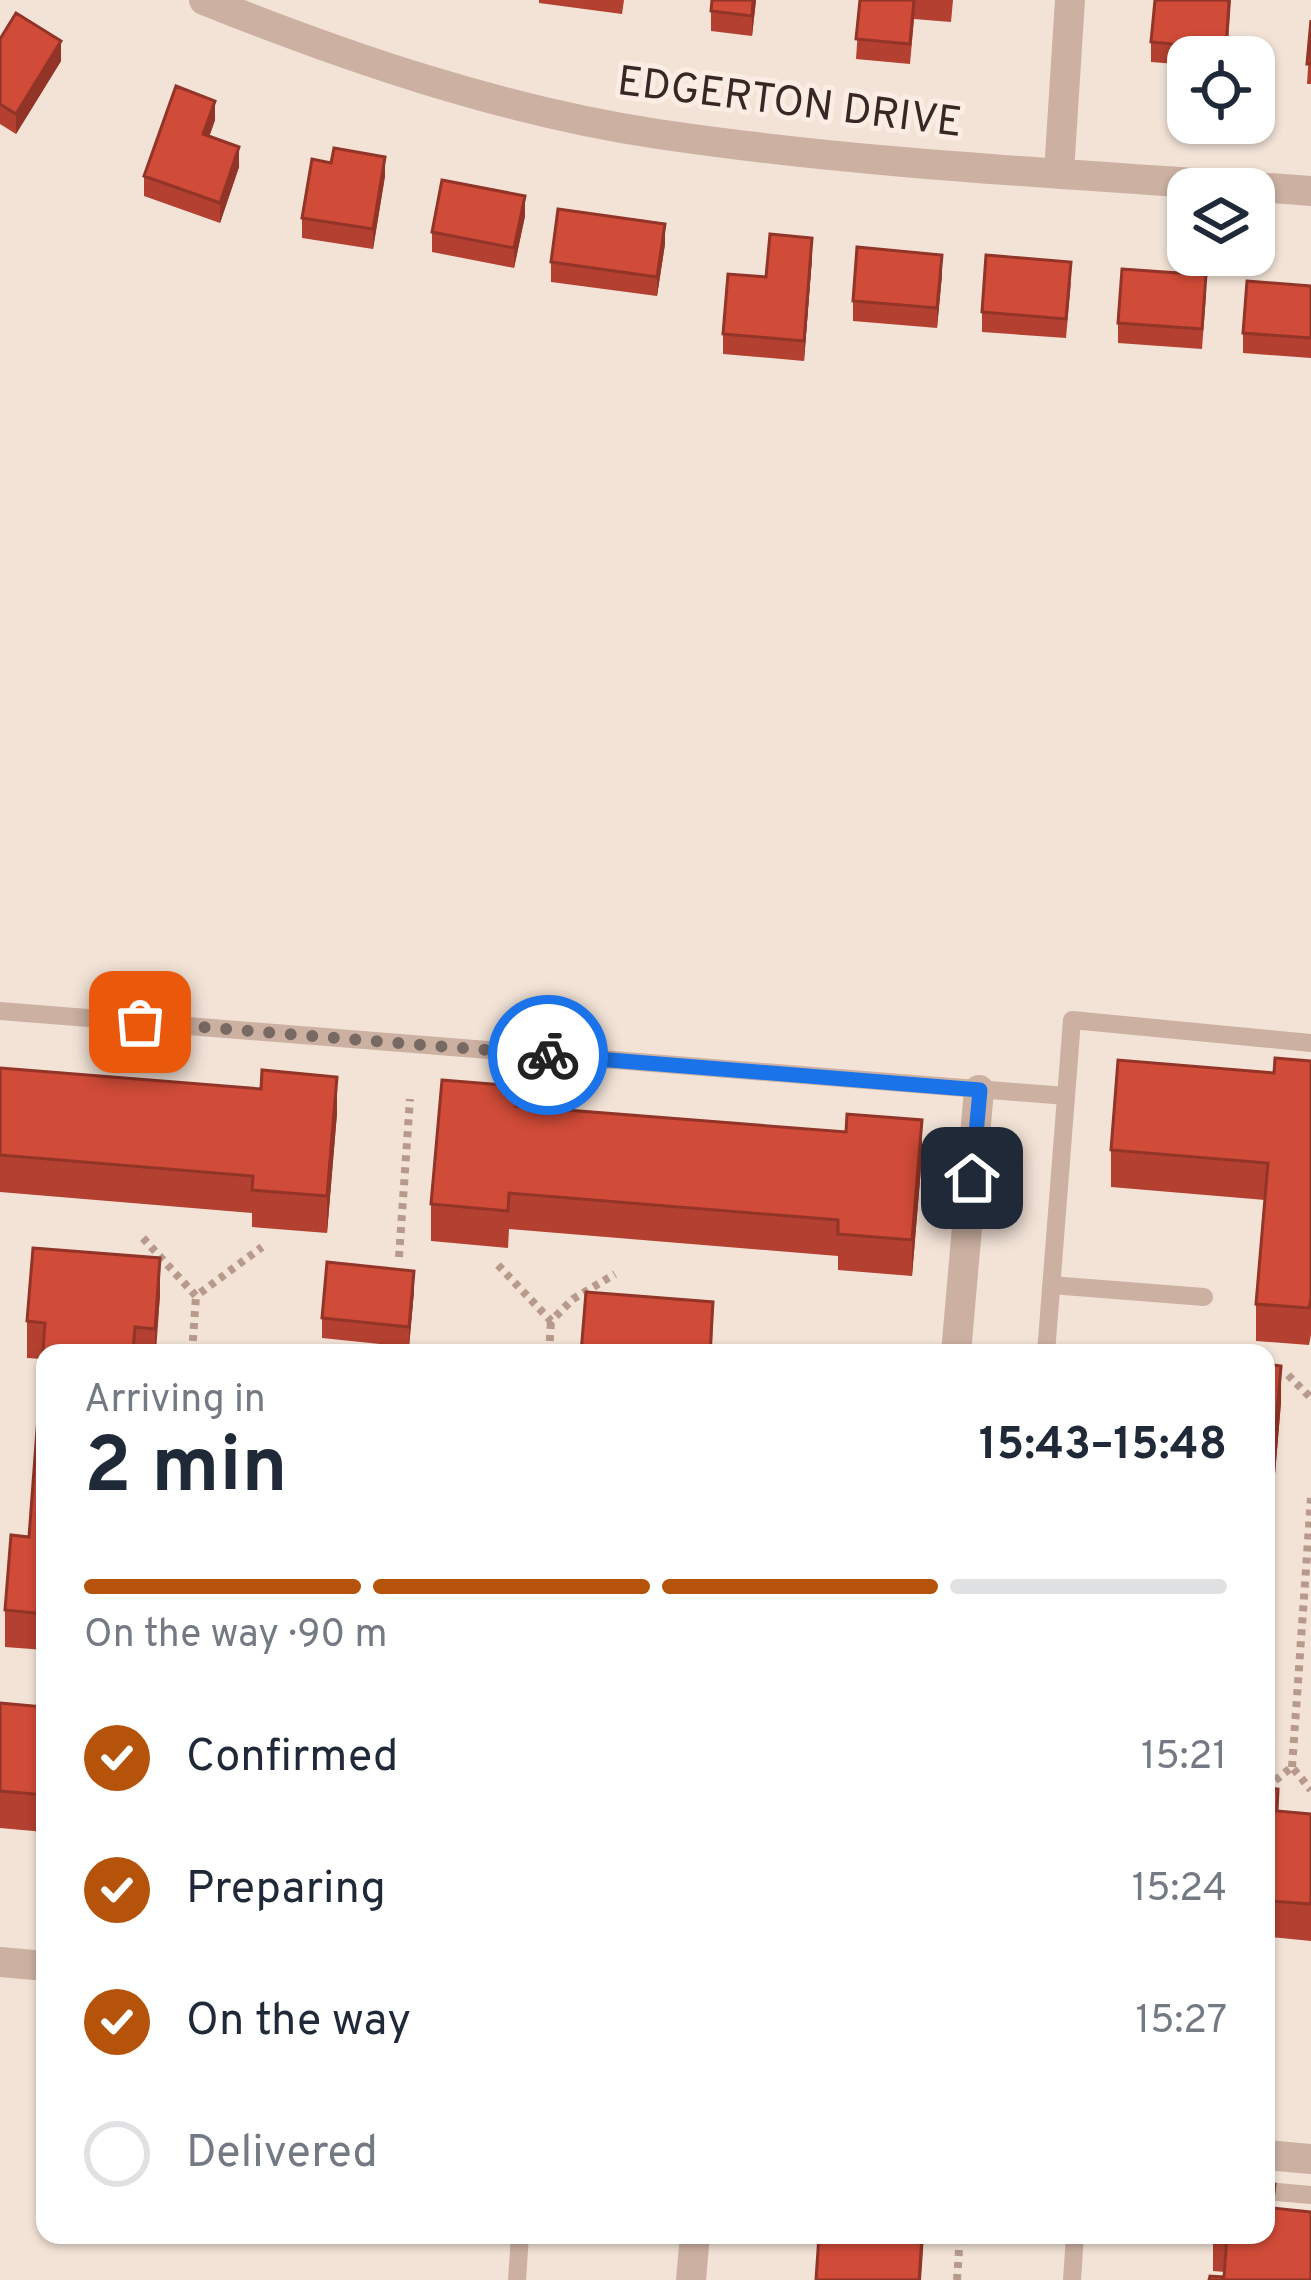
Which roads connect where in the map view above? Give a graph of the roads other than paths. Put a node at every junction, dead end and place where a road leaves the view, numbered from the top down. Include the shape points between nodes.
1 (204, 0) edge
2 (1070, 0) edge
3 (1059, 172) junction
4 (1311, 191) edge
5 (0, 1011) edge
6 (1311, 1043) edge
7 (980, 1090) junction
8 (1066, 1096) junction
9 (1051, 1285) junction
10 (1204, 1297) dead end
11 (957, 1344) edge
12 (1047, 1344) edge
13 (0, 1962) edge
14 (36, 1965) edge
15 (1275, 2156) edge
16 (1311, 2159) edge
17 (1275, 2193) edge
18 (1311, 2195) edge
19 (519, 2244) edge
20 (694, 2244) edge
21 (1074, 2244) edge
22 (517, 2280) edge
23 (692, 2280) edge
24 (1072, 2280) edge

1 - 3 street, EDGERTON DRIVE via 479,94 655,134
2 - 3 street
3 - 4 street, EDGERTON DRIVE
5 - 7 lane
6 - 8 lane via 1072,1020
7 - 8 lane
7 - 11 street
8 - 9 lane
9 - 10 lane
9 - 12 lane
13 - 14 street
15 - 16 street
17 - 18 lane
19 - 22 lane
20 - 23 street
21 - 24 lane

